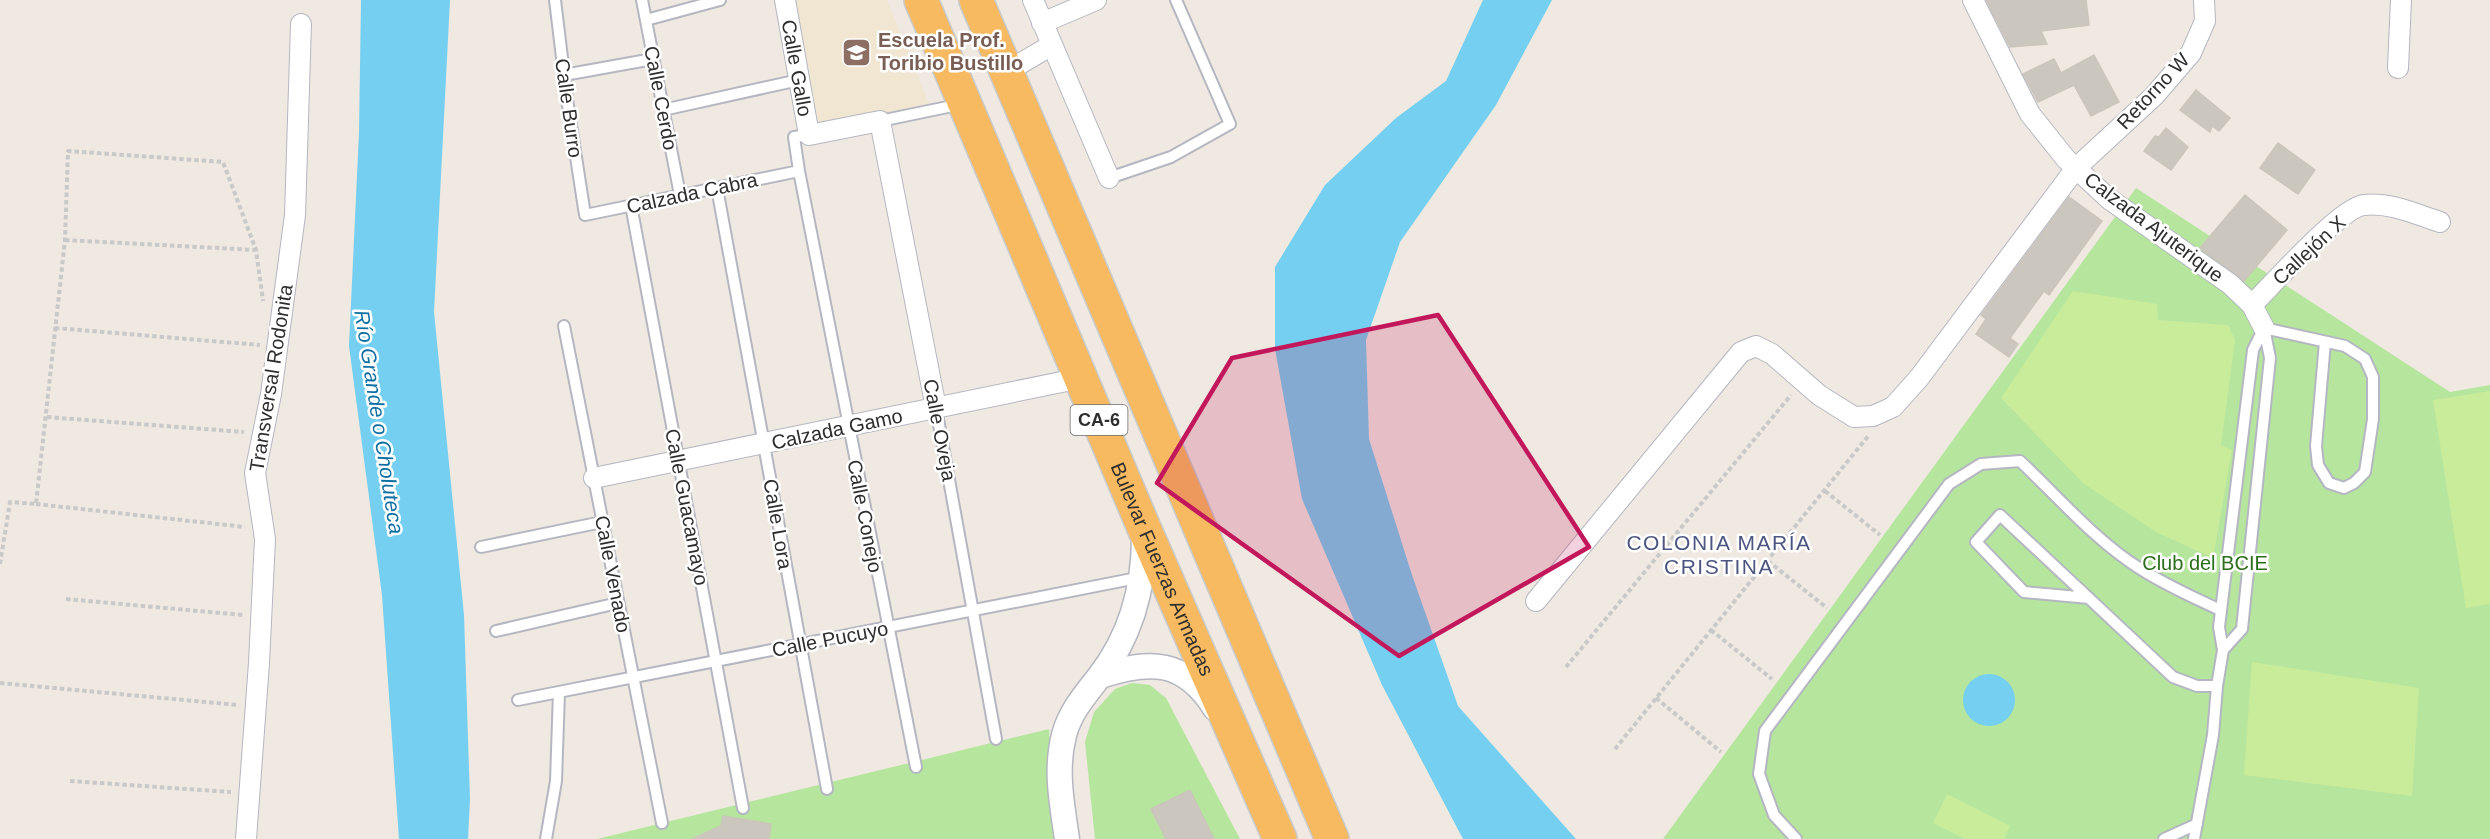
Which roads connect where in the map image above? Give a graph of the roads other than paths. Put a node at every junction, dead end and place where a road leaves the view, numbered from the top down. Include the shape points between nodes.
1 (555, 0) edge
2 (642, 0) edge
3 (720, 0) edge
4 (785, 0) edge
5 (921, 0) edge
6 (976, 0) edge
7 (1032, 0) edge
8 (1096, 0) edge
9 (1176, 0) edge
10 (1973, 0) edge
11 (2204, 0) edge
12 (2401, 0) edge
13 (645, 20) junction
14 (1042, 23) junction
15 (301, 24) dead end
16 (1052, 45) junction
17 (653, 59) junction
18 (2398, 68) dead end
19 (1006, 72) junction
20 (564, 75) junction
21 (799, 80) junction
22 (965, 103) junction
23 (663, 110) junction
24 (880, 122) junction
25 (809, 135) junction
26 (2076, 168) junction
27 (799, 171) junction
28 (1109, 178) joint
29 (717, 188) junction
30 (680, 195) junction
31 (631, 205) junction
32 (585, 215) joint
33 (2440, 222) dead end
34 (2252, 305) junction
35 (564, 326) dead end
36 (2264, 328) junction
37 (2325, 342) junction
38 (1081, 378) junction
39 (936, 408) junction
40 (848, 427) junction
41 (764, 444) junction
42 (679, 461) junction
43 (594, 478) junction
44 (602, 522) junction
45 (1144, 528) junction
46 (481, 547) dead end
47 (1143, 577) junction
48 (2089, 598) junction
49 (1536, 601) dead end
50 (618, 603) junction
51 (2220, 610) junction
52 (973, 611) junction
53 (887, 628) junction
54 (496, 631) dead end
55 (801, 645) junction
56 (2223, 650) junction
57 (716, 662) junction
58 (1100, 676) junction
59 (633, 678) junction
60 (2217, 686) junction
61 (559, 692) junction
62 (518, 700) dead end
63 (996, 739) dead end
64 (1237, 743) junction
65 (916, 767) dead end
66 (827, 789) dead end
67 (743, 808) dead end
68 (662, 823) dead end
69 (2197, 824) junction
70 (246, 839) edge
71 (546, 839) edge
72 (1067, 839) edge
73 (1280, 839) edge
74 (1332, 839) edge
75 (1796, 839) edge
76 (2164, 839) edge
77 (2194, 839) edge

1 - 20 lane, Calle Burro
2 - 13 lane, Calle Cerdo
3 - 13 lane
4 - 21 street, Calle Gallo
5 - 22 highway, Bulevar Fuerzas Armadas / CA-6
6 - 19 highway, CA-6
7 - 14 street
8 - 14 street
9 - 28 lane via 1230,124 1171,157
10 - 26 street, Calzada Ajuterique via 2030,114
11 - 26 street, Retorno W via 2205,21 2191,53 2154,96
12 - 18 street
13 - 17 lane, Calle Cerdo
14 - 16 street
15 - 70 street, Transversal Rodonita via 295,215 271,394 255,473 265,539
16 - 19 street
16 - 28 street
17 - 20 lane
17 - 23 lane, Calle Cerdo
19 - 74 highway, CA-6
20 - 32 lane, Calle Burro
21 - 23 lane
21 - 25 street, Calle Gallo
22 - 24 lane
22 - 38 highway, Bulevar Fuerzas Armadas / CA-6
23 - 30 lane, Calle Cerdo
24 - 25 street
24 - 39 street, Calle Oveja
25 - 27 lane, Calle Conejo via 794,137
26 - 34 street, Calzada Ajuterique via 2109,199 2230,284
26 - 49 street, Retorno W via 1893,406 1873,416 1854,417 1819,395 1772,354 1756,346 1741,352
27 - 29 lane, Calzada Cabra
27 - 40 lane, Calle Conejo
29 - 30 lane, Calzada Cabra
29 - 41 lane, Calle Lora
30 - 31 lane, Calzada Cabra
31 - 32 lane, Calzada Cabra
31 - 42 lane, Calle Guacamayo
33 - 34 street, Callejón X via 2385,204 2361,205 2336,221
34 - 36 street, Calzada Ajuterique
35 - 43 lane, Calle Venado
36 - 37 lane
36 - 51 lane via 2253,350
36 - 56 lane via 2270,358 2242,629
37 - 37 lane via 2345,346 2365,359 2373,377 2373,420 2365,471 2344,488 2329,483 2318,465 2316,446
38 - 39 street, Calzada Gamo
38 - 45 highway, Bulevar Fuerzas Armadas / CA-6
39 - 40 street, Calzada Gamo
39 - 52 lane, Calle Oveja
40 - 41 street, Calzada Gamo
40 - 53 lane, Calle Conejo
41 - 42 street, Calzada Gamo
41 - 55 lane, Calle Lora
42 - 43 street, Calzada Gamo
42 - 57 lane, Calle Guacamayo
43 - 44 lane, Calle Venado
44 - 46 lane
44 - 50 lane, Calle Venado
45 - 47 street
45 - 64 highway, Bulevar Fuerzas Armadas / CA-6
47 - 52 lane, Calle Pucuyo
47 - 58 street via 1137,607 1122,643
48 - 48 lane via 2000,515 1976,542 2024,592
48 - 60 lane via 2174,677 2197,686
50 - 54 lane
50 - 59 lane, Calle Venado
51 - 56 lane via 2218,627
51 - 75 lane via 2138,567 2020,461 1982,464 1949,484 1765,731 1759,774 1774,815
52 - 53 lane, Calle Pucuyo
52 - 63 lane, Calle Oveja
53 - 55 lane, Calle Pucuyo
53 - 65 lane, Calle Conejo
55 - 57 lane, Calle Pucuyo
55 - 66 lane, Calle Lora
56 - 60 lane
57 - 59 lane, Calle Pucuyo
57 - 67 lane, Calle Guacamayo
58 - 64 street via 1153,664 1175,671 1209,699
58 - 72 street via 1079,700 1064,733 1058,768
59 - 61 lane, Calle Pucuyo
59 - 68 lane, Calle Venado
60 - 69 lane via 2213,735
61 - 62 lane, Calle Pucuyo
61 - 71 lane via 556,781
64 - 73 highway, Bulevar Fuerzas Armadas / CA-6
69 - 76 lane
69 - 77 lane

